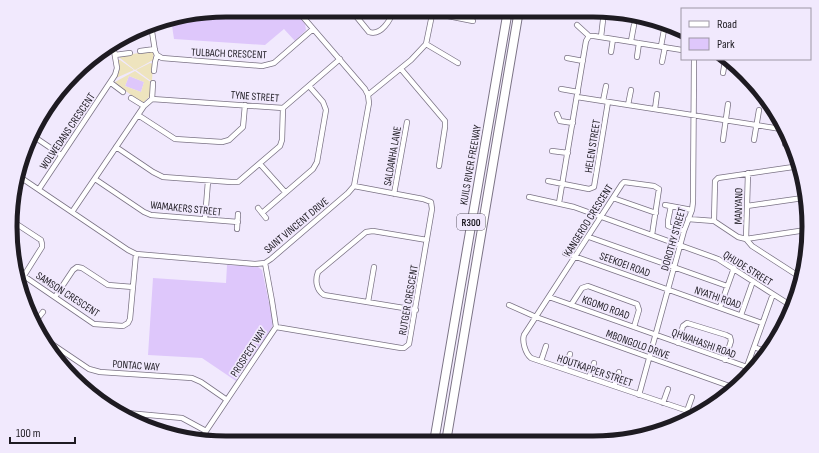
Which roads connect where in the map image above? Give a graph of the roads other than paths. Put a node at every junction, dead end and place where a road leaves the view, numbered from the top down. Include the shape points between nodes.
1 (303, 17) edge
2 (357, 17) edge
3 (391, 17) edge
4 (432, 17) edge
5 (457, 17) edge
6 (507, 17) edge
7 (518, 17) edge
8 (603, 20) dead end
9 (473, 21) dead end
10 (577, 25) dead end
11 (634, 25) dead end
12 (313, 29) junction
13 (664, 30) dead end
14 (152, 31) edge
15 (589, 36) junction
16 (601, 36) junction
17 (613, 39) junction
18 (631, 41) junction
19 (639, 43) junction
20 (426, 44) junction
21 (663, 47) junction
22 (155, 49) junction
23 (114, 50) edge
24 (681, 50) edge
25 (140, 51) dead end
26 (611, 52) dead end
27 (130, 53) dead end
28 (115, 55) junction
29 (157, 55) junction
30 (637, 57) dead end
31 (567, 58) dead end
32 (340, 59) junction
33 (694, 60) edge
34 (583, 61) junction
35 (662, 62) dead end
36 (458, 63) dead end
37 (724, 63) edge
38 (401, 69) junction
39 (154, 72) dead end
40 (722, 73) dead end
41 (111, 83) junction
42 (153, 83) dead end
43 (309, 86) junction
44 (606, 86) dead end
45 (561, 89) dead end
46 (631, 90) dead end
47 (123, 92) dead end
48 (578, 94) junction
49 (657, 94) dead end
50 (368, 96) junction
51 (131, 98) dead end
52 (152, 99) junction
53 (606, 101) junction
54 (728, 104) dead end
55 (245, 105) junction
56 (628, 105) junction
57 (144, 106) junction
58 (283, 108) junction
59 (655, 109) junction
60 (759, 110) dead end
61 (557, 114) dead end
62 (138, 115) junction
63 (694, 115) junction
64 (726, 120) junction
65 (407, 122) dead end
66 (573, 123) junction
67 (756, 125) junction
68 (777, 128) edge
69 (37, 139) edge
70 (723, 140) dead end
71 (754, 140) dead end
72 (116, 147) junction
73 (552, 151) dead end
74 (568, 153) junction
75 (61, 156) junction
76 (260, 164) junction
77 (439, 166) dead end
78 (793, 167) edge
79 (748, 174) junction
80 (23, 179) edge
81 (95, 179) junction
82 (208, 181) junction
83 (548, 181) dead end
84 (562, 184) junction
85 (354, 186) junction
86 (39, 189) junction
87 (285, 192) junction
88 (394, 194) junction
89 (529, 197) dead end
90 (613, 198) junction
91 (800, 199) edge
92 (559, 203) junction
93 (665, 204) dead end
94 (671, 206) junction
95 (747, 206) junction
96 (258, 208) dead end
97 (692, 210) junction
98 (72, 212) junction
99 (262, 213) junction
100 (656, 213) junction
101 (238, 214) dead end
102 (601, 217) junction
103 (266, 218) dead end
104 (206, 219) junction
105 (688, 219) junction
106 (714, 221) junction
107 (238, 222) junction
108 (17, 224) edge
109 (237, 229) dead end
110 (684, 231) junction
111 (802, 231) edge
112 (652, 235) junction
113 (589, 237) junction
114 (746, 239) junction
115 (427, 240) junction
116 (680, 245) junction
117 (565, 253) dead end
118 (136, 254) junction
119 (576, 256) junction
120 (265, 263) junction
121 (374, 267) dead end
122 (674, 267) junction
123 (734, 268) junction
124 (796, 275) edge
125 (23, 276) joint
126 (753, 281) junction
127 (727, 286) junction
128 (133, 287) junction
129 (668, 289) junction
130 (773, 294) junction
131 (55, 297) junction
132 (549, 297) junction
133 (368, 302) junction
134 (787, 303) edge
135 (509, 305) dead end
136 (571, 305) junction
137 (720, 307) junction
138 (416, 310) junction
139 (43, 312) dead end
140 (741, 315) junction
141 (38, 317) edge
142 (536, 317) junction
143 (762, 323) junction
144 (276, 327) junction
145 (634, 327) junction
146 (656, 335) junction
147 (678, 343) junction
148 (53, 345) edge
149 (546, 346) dead end
150 (754, 347) junction
151 (762, 350) edge
152 (570, 354) dead end
153 (650, 358) junction
154 (725, 360) junction
155 (541, 361) junction
156 (594, 363) dead end
157 (746, 367) junction
158 (565, 369) junction
159 (745, 371) edge
160 (618, 372) dead end
161 (589, 378) junction
162 (614, 386) junction
163 (729, 386) edge
164 (668, 389) dead end
165 (639, 395) junction
166 (692, 397) dead end
167 (227, 400) junction
168 (663, 403) junction
169 (687, 411) joint
170 (133, 414) edge
171 (206, 431) junction
172 (204, 435) edge
173 (435, 436) edge
174 (447, 436) edge

1 - 12 street
2 - 3 street via 373,34
4 - 20 street
5 - 9 street
6 - 173 highway, KUILS RIVER FREEWAY / R300
7 - 174 highway, KUILS RIVER FREEWAY / R300
8 - 16 street
10 - 15 street
11 - 18 street
12 - 29 street, TULBACH CRESCENT via 267,65 164,58
12 - 32 street
13 - 21 street
14 - 22 street
15 - 16 street
15 - 34 street
16 - 17 street
17 - 18 street
17 - 26 street
18 - 19 street
19 - 21 street
19 - 30 street
20 - 36 street
20 - 38 street
21 - 24 street
21 - 35 street
22 - 25 street
22 - 29 street
23 - 28 street, WOLWEDANS CRESCENT
27 - 28 street
28 - 41 street, WOLWEDANS CRESCENT via 116,72
29 - 39 street
31 - 34 street
32 - 43 street, TYNE STREET
32 - 50 street
33 - 63 street, DOROTHY STREET
34 - 48 street
37 - 40 street
38 - 50 street
38 - 77 street via 445,121
41 - 47 street
41 - 75 street, WOLWEDANS CRESCENT
42 - 52 street
43 - 58 street, TYNE STREET
43 - 87 street via 323,102 326,110 317,162 313,169
44 - 53 street
45 - 48 street
46 - 56 street
48 - 53 street
48 - 66 street
49 - 59 street
50 - 85 street via 369,104
51 - 57 street
52 - 55 street, TYNE STREET
52 - 57 street
53 - 56 street
53 - 84 street, HELEN STREET via 595,186 588,189
54 - 64 street
55 - 58 street, TYNE STREET
55 - 62 street via 243,127 229,140 222,142 177,140
56 - 59 street
57 - 62 street
58 - 76 street via 281,144
59 - 63 street
60 - 67 street
61 - 66 street via 560,121
62 - 72 street
63 - 64 street
63 - 97 street, DOROTHY STREET
64 - 67 street
64 - 70 street
65 - 88 street, SALDANHA LANE
66 - 74 street
67 - 68 street
67 - 71 street
69 - 75 street
72 - 81 street
72 - 82 street via 163,177
73 - 74 street
74 - 84 street
75 - 86 street, WOLWEDANS CRESCENT
76 - 82 street via 238,182
76 - 87 street
78 - 79 street
79 - 95 street, MANYANO
79 - 106 street via 719,177 716,180
80 - 86 street, SAINT VINCENT DRIVE
81 - 98 street
81 - 104 street, WAMAKERS STREET via 148,214
82 - 104 street
83 - 84 street
84 - 92 street
85 - 88 street, RUTGER CRESCENT
85 - 120 street, SAINT VINCENT DRIVE
86 - 98 street, SAINT VINCENT DRIVE
87 - 99 street
88 - 115 street, RUTGER CRESCENT via 431,202
89 - 92 street, QHUDE STREET
90 - 100 street
90 - 100 street, KANGEROO CRESCENT via 624,182 656,186 659,189
90 - 102 street, KANGEROO CRESCENT
91 - 95 street
92 - 102 street, QHUDE STREET
93 - 94 street
94 - 97 street
94 - 110 street via 668,226
95 - 114 street, MANYANO
96 - 99 street
97 - 105 street, DOROTHY STREET
98 - 118 street, SAINT VINCENT DRIVE
99 - 103 street
100 - 112 street, KANGEROO CRESCENT
101 - 107 street
102 - 112 street, QHUDE STREET
102 - 113 street, KANGEROO CRESCENT
104 - 107 street, WAMAKERS STREET
105 - 106 street
105 - 110 street, DOROTHY STREET
106 - 114 street via 738,237
107 - 109 street
108 - 125 street via 42,242 42,247
110 - 116 street, DOROTHY STREET
111 - 114 street
112 - 116 street, QHUDE STREET
113 - 119 street, KANGEROO CRESCENT
113 - 122 street
114 - 124 street via 752,246
115 - 133 street via 366,232 318,272 318,291 324,295
115 - 138 street, RUTGER CRESCENT
116 - 122 street, DOROTHY STREET
116 - 123 street, QHUDE STREET via 718,259
117 - 119 street, SEEKOEI ROAD
118 - 120 street, SAINT VINCENT DRIVE
118 - 128 street, SAMSON CRESCENT
119 - 129 street, SEEKOEI ROAD
119 - 132 street, KANGEROO CRESCENT
120 - 144 street, PROSPECT WAY
121 - 133 street
122 - 127 street
122 - 129 street, DOROTHY STREET
123 - 126 street, QHUDE STREET
123 - 127 street
125 - 131 street, SAMSON CRESCENT
126 - 130 street, QHUDE STREET
126 - 140 street
127 - 137 street
128 - 131 street via 108,285 77,267
128 - 131 street, SAMSON CRESCENT via 130,319 127,325 123,326 92,323
129 - 137 street, NYATHI ROAD
129 - 146 street, DOROTHY STREET
130 - 134 street, QHUDE STREET
130 - 143 street
132 - 136 street, KGOMO ROAD
132 - 142 street, KANGEROO CRESCENT
133 - 138 street
135 - 142 street, MBONGOLO DRIVE
136 - 145 street, KGOMO ROAD
136 - 145 street via 582,288 588,286 637,304 639,310
137 - 140 street, NYATHI ROAD
138 - 144 street, RUTGER CRESCENT via 409,344 404,348
139 - 141 street
140 - 143 street, NYATHI ROAD
142 - 153 street, MBONGOLO DRIVE
142 - 155 street, HOUTKAPPER STREET via 523,339 529,356
143 - 150 street
144 - 167 street, PROSPECT WAY
145 - 146 street, KGOMO ROAD
146 - 147 street, QHWAHASHI ROAD
146 - 153 street, DOROTHY STREET
147 - 154 street, QHWAHASHI ROAD
147 - 154 street via 683,326 687,323 728,336 731,343
148 - 167 street, PONTAC WAY via 89,369 100,372 192,378
149 - 155 street
150 - 151 street
150 - 157 street
152 - 158 street
153 - 163 street, MBONGOLO DRIVE
153 - 165 street, DOROTHY STREET
154 - 157 street, QHWAHASHI ROAD
155 - 158 street, HOUTKAPPER STREET
156 - 161 street
157 - 159 street
158 - 161 street, HOUTKAPPER STREET
160 - 162 street
161 - 162 street, HOUTKAPPER STREET
162 - 165 street, HOUTKAPPER STREET
164 - 168 street
165 - 168 street, HOUTKAPPER STREET
166 - 169 street
167 - 171 street, PROSPECT WAY
168 - 169 street, HOUTKAPPER STREET
170 - 171 street via 182,418
171 - 172 street, PROSPECT WAY

